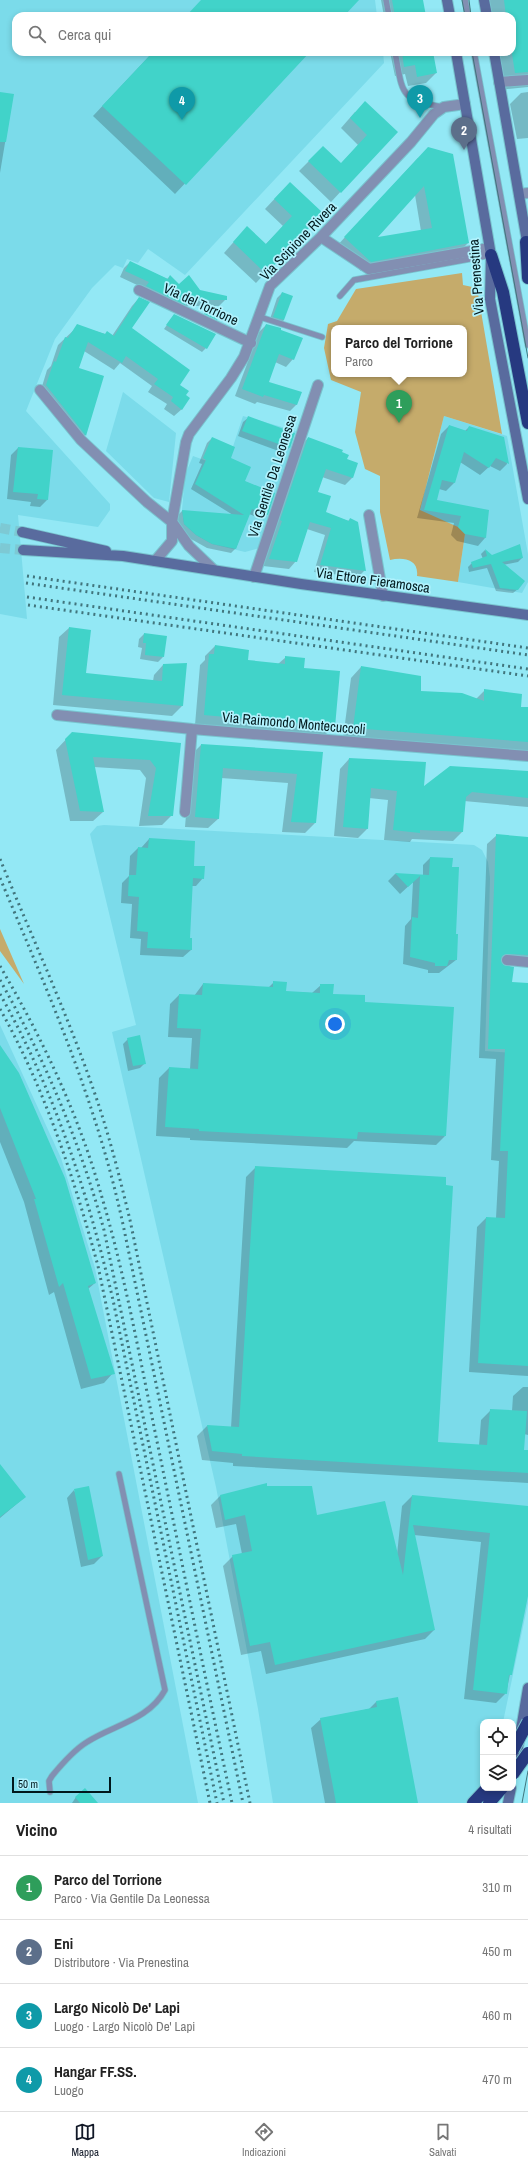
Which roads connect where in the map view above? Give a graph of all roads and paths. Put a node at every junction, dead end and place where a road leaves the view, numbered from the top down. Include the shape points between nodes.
1 (386, 0) edge
2 (447, 0) edge
3 (465, 0) edge
4 (484, 0) edge
5 (388, 12) edge
6 (449, 12) edge
7 (467, 12) edge
8 (486, 12) edge
9 (397, 56) edge
10 (457, 56) edge
11 (475, 56) edge
12 (495, 56) edge
13 (528, 80) edge
14 (499, 82) junction
15 (465, 104) junction
16 (444, 107) junction
17 (523, 194) edge
18 (321, 237) junction
19 (527, 245) edge
20 (490, 251) junction
21 (528, 278) edge
22 (139, 290) dead end
23 (340, 296) dead end
24 (260, 317) junction
25 (322, 337) dead end
26 (251, 343) junction
27 (528, 345) edge
28 (318, 384) dead end
29 (40, 390) dead end
30 (528, 423) edge
31 (528, 499) edge
32 (369, 515) dead end
33 (172, 522) junction
34 (22, 532) tunnel mouth
35 (23, 550) tunnel mouth
36 (123, 556) junction
37 (155, 561) junction
38 (214, 570) junction
39 (254, 577) junction
40 (383, 596) junction
41 (528, 615) edge
42 (57, 716) dead end
43 (192, 729) junction
44 (528, 756) edge
45 (185, 812) dead end
46 (507, 960) dead end
47 (528, 962) edge
48 (119, 1474) dead end
49 (528, 1688) edge
50 (528, 1722) edge
51 (516, 1744) edge
52 (528, 1753) edge
53 (516, 1759) edge
54 (516, 1770) edge
55 (484, 1791) edge
56 (499, 1791) edge
57 (510, 1791) edge
58 (50, 1792) dead end
59 (473, 1803) edge
60 (489, 1803) edge
61 (508, 1803) edge

1 - 5 lane
2 - 6 main road
3 - 7 lane
4 - 8 main road
9 - 16 lane via 406,94 416,102
10 - 15 main road, Via Prenestina
11 - 27 lane
12 - 14 main road
13 - 14 street
14 - 17 main road
15 - 16 street
15 - 20 main road, Via Prenestina
16 - 18 street, Via Scipione Rivera via 430,118 411,142
17 - 19 main road
18 - 20 street via 369,269
18 - 24 street, Via Scipione Rivera via 270,286
19 - 21 highway
20 - 23 lane via 354,280
20 - 30 highway via 504,299
20 - 31 main road, Via Prenestina via 490,299
22 - 26 street, Via del Torrione
24 - 25 lane
24 - 26 street, Via Scipione Rivera
26 - 33 street, Via Scipione Rivera via 234,373 189,434
28 - 39 street, Via Gentile Da Leonessa
29 - 33 street via 81,440
32 - 40 street
33 - 37 street via 172,542
33 - 38 street via 189,546
34 - 36 main road, Via Ettore Fieramosca
35 - 36 main road, Via Ettore Fieramosca
36 - 37 main road, Via Ettore Fieramosca
37 - 38 main road, Via Ettore Fieramosca
38 - 39 main road, Via Ettore Fieramosca
39 - 40 main road, Via Ettore Fieramosca
40 - 41 main road, Via Ettore Fieramosca
42 - 43 street, Via Raimondo Montecuccoli
43 - 44 street, Via Raimondo Montecuccoli
43 - 45 street
46 - 47 street
48 - 58 lane via 165,1690 161,1698 128,1723 85,1743 52,1776 49,1781
49 - 53 main road
50 - 51 highway, bridge
52 - 54 highway, bridge
55 - 59 highway
56 - 60 highway
57 - 61 main road

